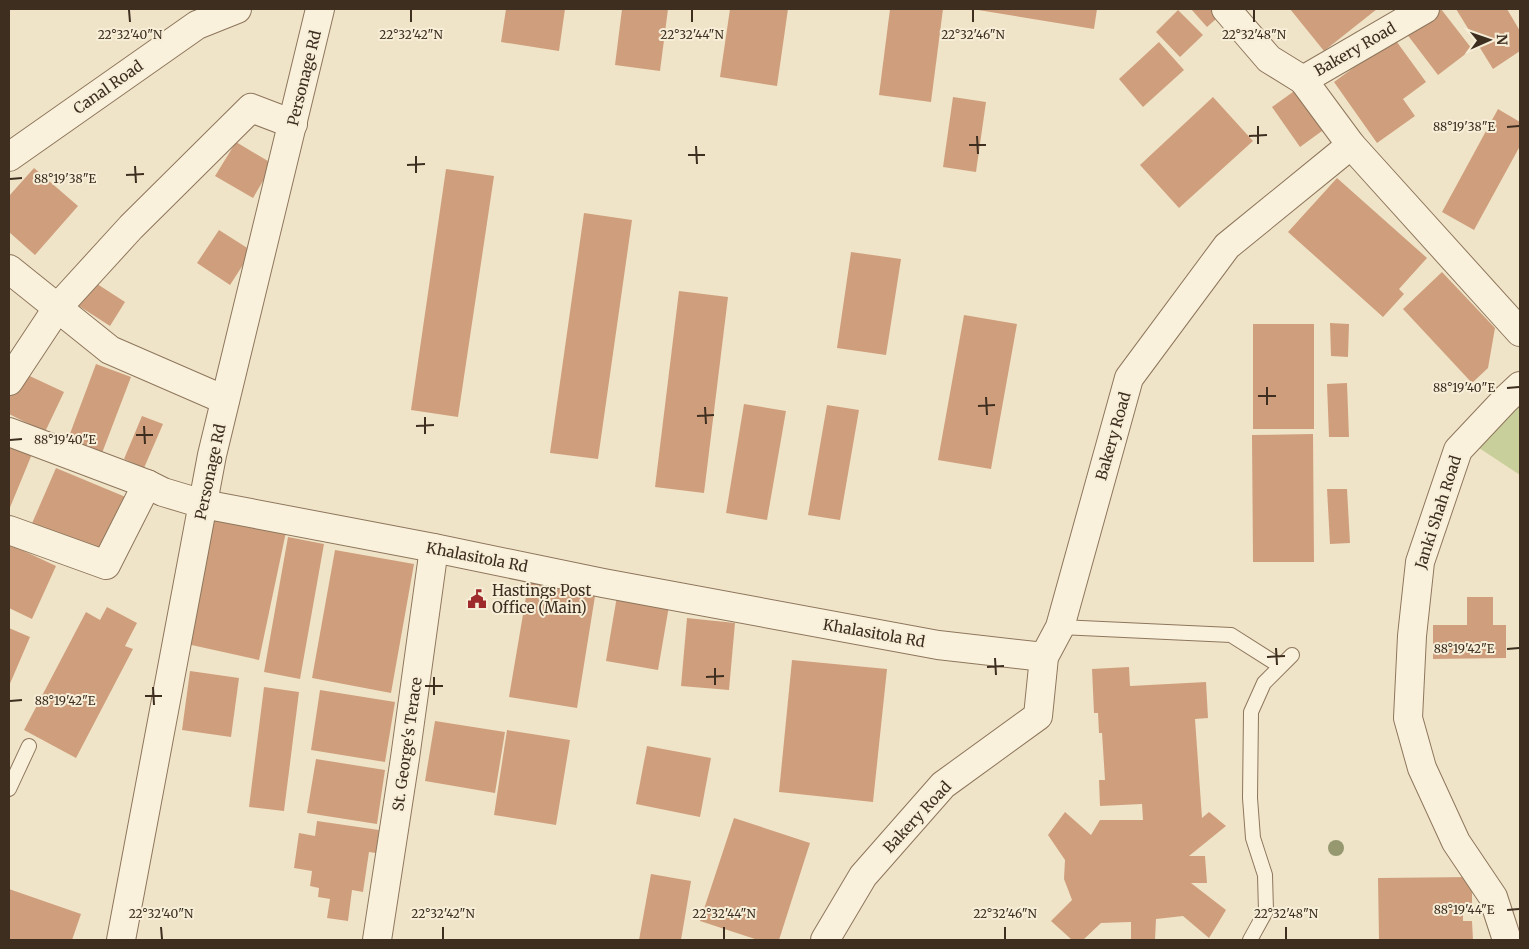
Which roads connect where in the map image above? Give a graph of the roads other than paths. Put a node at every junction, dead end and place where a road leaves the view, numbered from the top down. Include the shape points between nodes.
1 (237, 9) edge
2 (320, 9) edge
3 (1226, 9) edge
4 (1425, 9) edge
5 (1384, 19) edge
6 (1303, 80) junction
7 (293, 124) junction
8 (1350, 145) junction
9 (9, 157) edge
10 (9, 269) edge
11 (58, 307) junction
12 (1520, 332) edge
13 (9, 381) edge
14 (1520, 386) edge
15 (225, 400) junction
16 (9, 432) edge
17 (147, 484) junction
18 (203, 504) junction
19 (9, 530) edge
20 (434, 548) junction
21 (1060, 626) junction
22 (1292, 655) dead end
23 (1044, 657) junction
24 (1280, 666) junction
25 (30, 746) dead end
26 (9, 789) edge
27 (122, 940) edge
28 (377, 940) edge
29 (825, 940) edge
30 (1250, 940) edge
31 (1507, 940) edge

1 - 9 street, Canal Road via 197,25
2 - 7 street, Personage Rd
3 - 6 street via 1269,59
4 - 5 street, Bakery Road
5 - 6 street, Bakery Road
6 - 8 street, Bakery Road
7 - 11 street via 251,108 131,227
7 - 15 street, Personage Rd
8 - 12 street
8 - 21 street, Bakery Road via 1227,246 1129,378
10 - 11 street
11 - 13 street
11 - 15 street via 110,350
14 - 31 street, Janki Shah Road via 1458,450 1420,562 1408,718 1422,768 1456,842 1493,897
15 - 18 street, Personage Rd
16 - 17 street, Khalasitola Rd
17 - 18 street, Khalasitola Rd
17 - 19 street via 106,565
18 - 20 street, Khalasitola Rd
18 - 27 street, Personage Rd
20 - 23 street, Khalasitola Rd via 612,585 938,645
20 - 28 street, St. George's Terace
21 - 23 street, Bakery Road
21 - 24 lane via 1231,635
22 - 24 lane
23 - 29 street, Bakery Road via 1038,716 943,785 863,876
24 - 30 lane via 1264,683 1251,712 1253,838 1265,875 1266,911
25 - 26 lane

